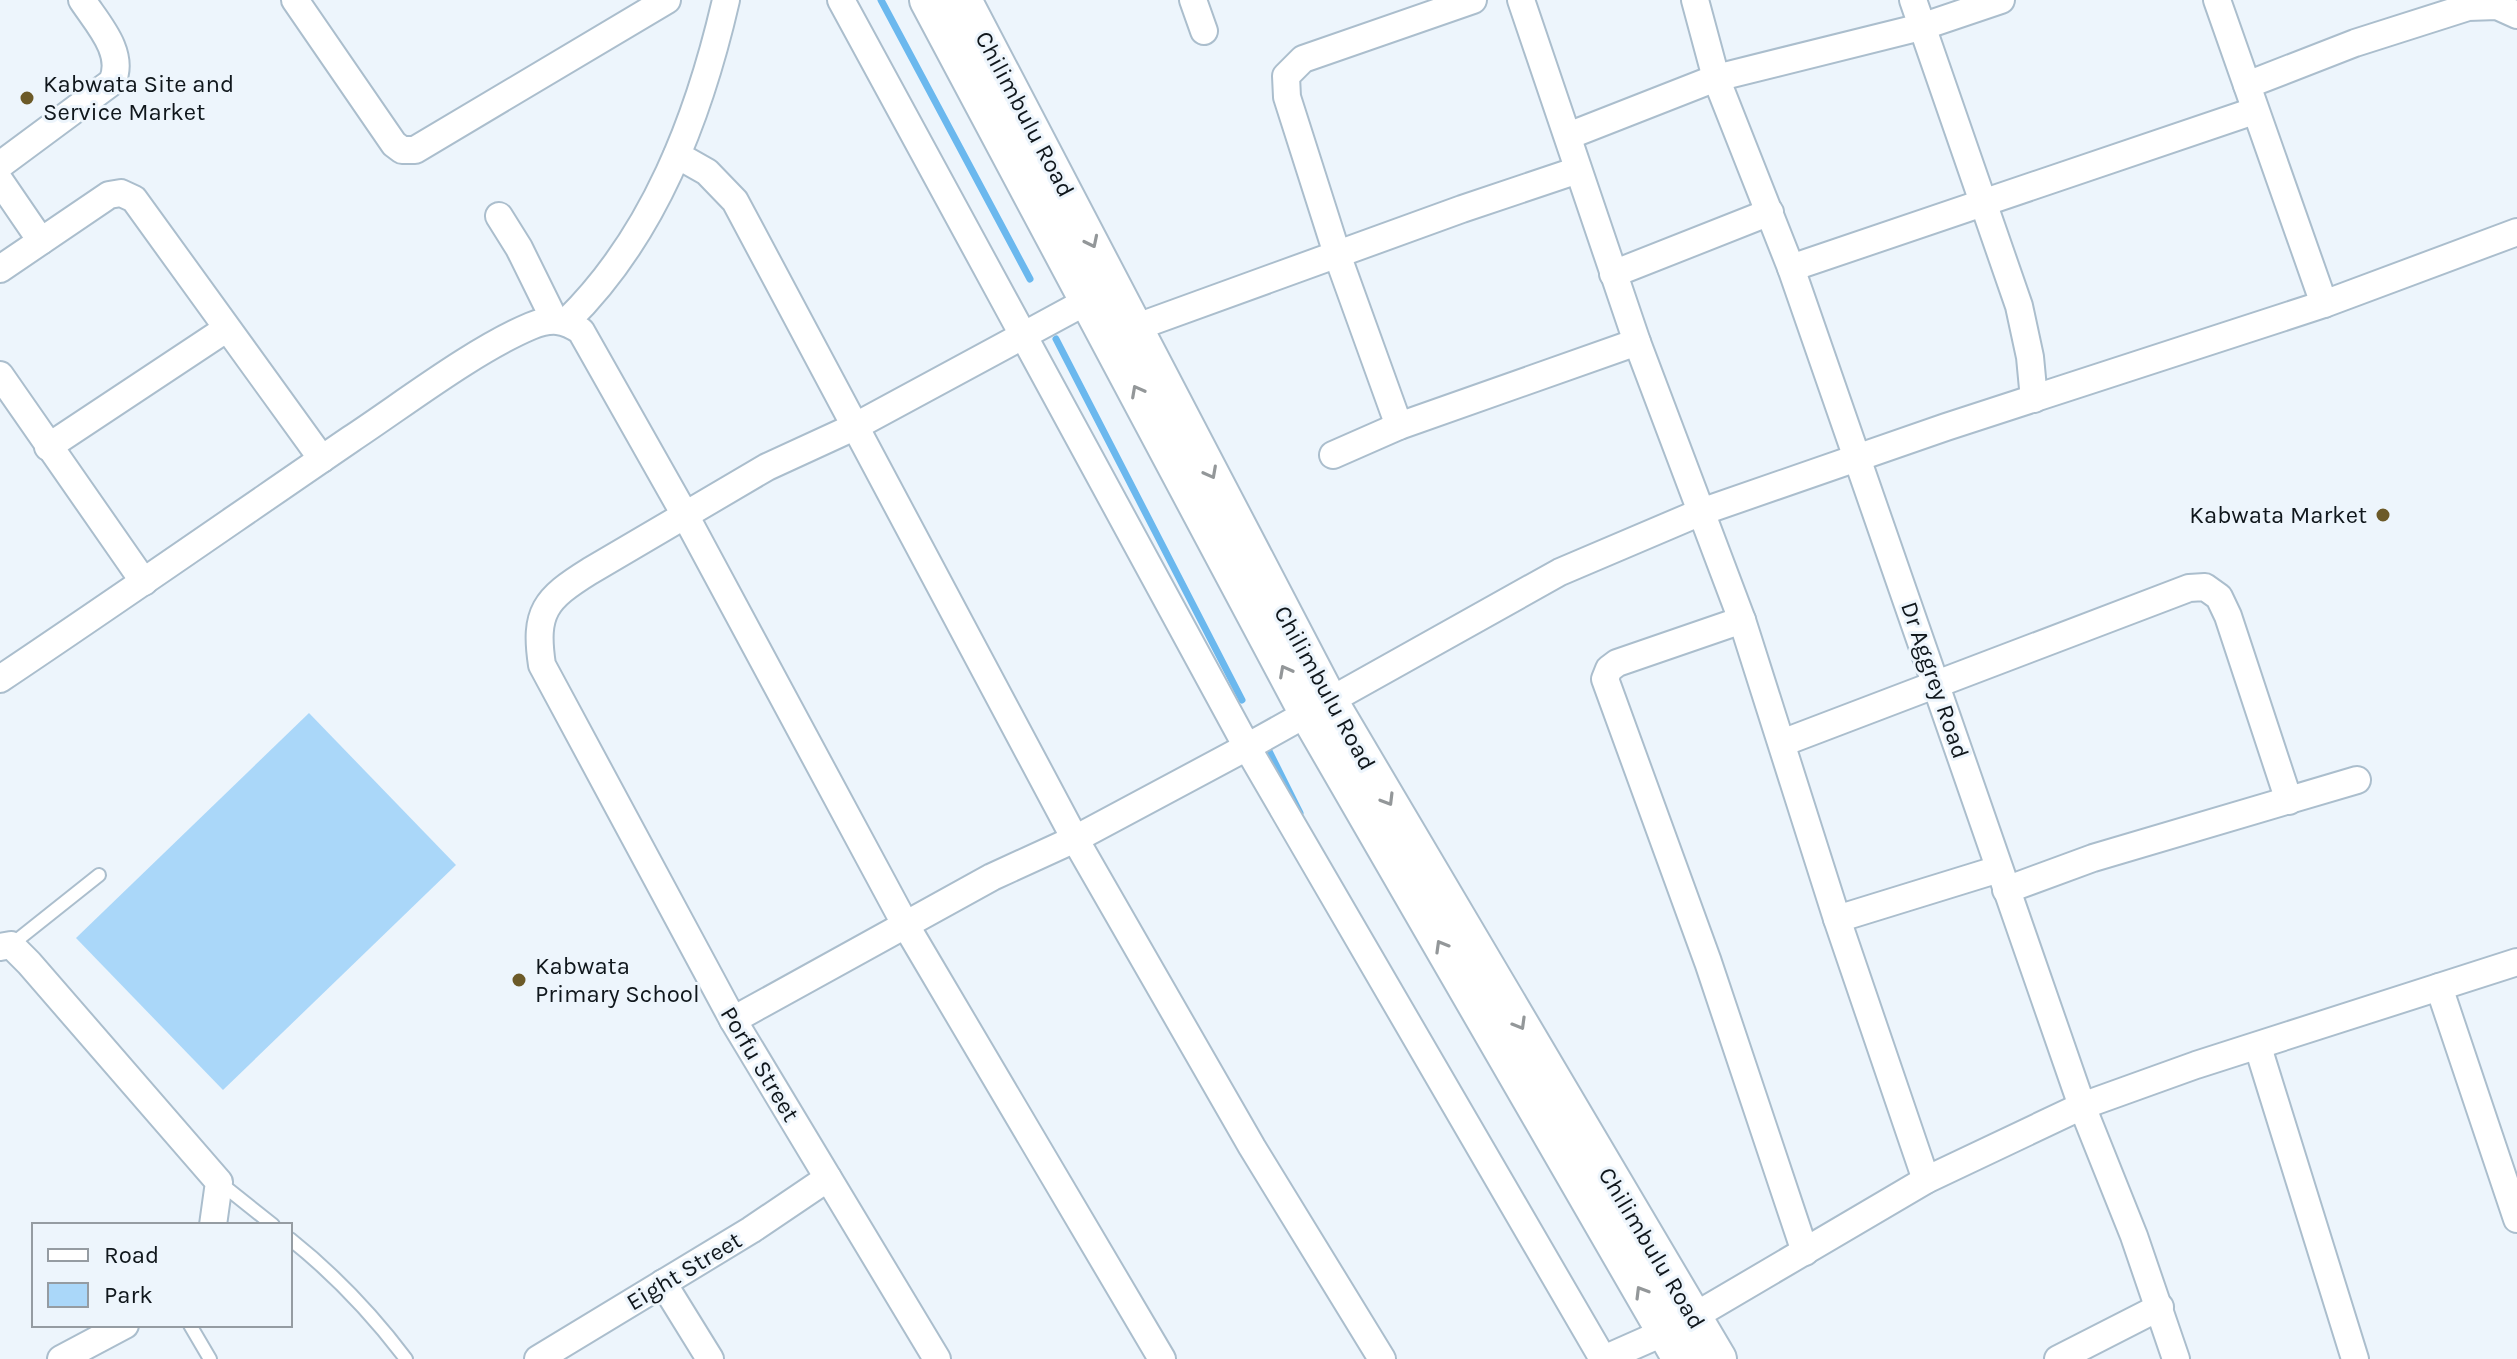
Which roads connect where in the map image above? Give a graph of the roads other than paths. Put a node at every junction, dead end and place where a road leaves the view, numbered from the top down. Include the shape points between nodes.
1 (82, 0) edge
2 (295, 0) edge
3 (667, 0) edge
4 (726, 0) edge
5 (841, 0) edge
6 (928, 0) edge
7 (963, 0) edge
8 (1193, 0) edge
9 (1473, 0) edge
10 (1521, 0) edge
11 (1695, 0) edge
12 (1913, 0) edge
13 (2001, 0) edge
14 (2217, 0) edge
15 (2517, 15) edge
16 (1921, 27) junction
17 (1204, 31) dead end
18 (1716, 78) junction
19 (2247, 85) junction
20 (2254, 111) junction
21 (1568, 136) junction
22 (677, 155) junction
23 (0, 165) edge
24 (1578, 170) junction
25 (0, 181) edge
26 (1983, 202) junction
27 (1770, 212) junction
28 (499, 216) dead end
29 (2517, 232) edge
30 (41, 241) junction
31 (1338, 257) junction
32 (1791, 268) junction
33 (0, 269) edge
34 (1613, 274) junction
35 (1089, 300) junction
36 (2324, 304) junction
37 (561, 320) junction
38 (1134, 328) junction
39 (226, 329) junction
40 (1022, 336) junction
41 (1637, 342) junction
42 (0, 375) edge
43 (2034, 399) junction
44 (1399, 426) junction
45 (854, 427) junction
46 (48, 447) junction
47 (1333, 455) dead end
48 (322, 459) junction
49 (1858, 459) junction
50 (1701, 512) junction
51 (685, 515) junction
52 (144, 582) junction
53 (1742, 620) junction
54 (0, 679) edge
55 (1937, 685) junction
56 (1318, 707) junction
57 (1782, 743) junction
58 (1247, 747) junction
59 (2357, 780) dead end
60 (2289, 801) junction
61 (1075, 839) junction
62 (99, 875) dead end
63 (2003, 880) junction
64 (1837, 919) junction
65 (905, 924) junction
66 (6, 946) edge
67 (2517, 962) edge
68 (2439, 987) junction
69 (733, 1020) junction
70 (2258, 1047) junction
71 (2082, 1106) junction
72 (828, 1178) junction
73 (1926, 1180) junction
74 (219, 1182) junction
75 (2517, 1219) edge
76 (213, 1223) edge
77 (270, 1223) edge
78 (292, 1241) edge
79 (1805, 1252) junction
80 (663, 1283) junction
81 (2160, 1307) junction
82 (121, 1327) edge
83 (191, 1327) edge
84 (1679, 1336) edge
85 (61, 1359) edge
86 (210, 1359) edge
87 (406, 1359) edge
88 (538, 1359) edge
89 (710, 1359) edge
90 (937, 1359) edge
91 (1162, 1359) edge
92 (1382, 1359) edge
93 (1603, 1359) edge
94 (1718, 1359) edge
95 (2058, 1359) edge
96 (2176, 1359) edge
97 (2355, 1359) edge

1 - 23 street via 117,60 112,82
2 - 3 street via 402,150 415,150
4 - 22 street
5 - 40 street
6 - 35 main road, Chilimbulu Road
7 -> 38 main road, Chilimbulu Road
8 - 17 street
9 - 31 street via 1303,59 1286,76 1287,97
10 - 21 street
11 - 18 street, Dr Aggrey Road
12 - 16 street
13 - 16 street
14 - 19 street
15 - 19 street via 2497,6 2468,7
16 - 18 street
16 - 26 street
18 - 21 street
18 - 27 street, Dr Aggrey Road
19 - 20 street
20 - 26 street
20 - 36 street
21 - 24 street
22 - 37 street via 648,216 613,271
22 - 45 street via 707,172 735,201
24 - 31 street
24 - 34 street
25 - 30 street
26 - 32 street
26 - 43 street via 2019,306
27 - 32 street, Dr Aggrey Road
27 - 34 street
28 - 37 street
29 - 36 street
30 - 33 street
30 - 39 street via 109,195 134,199
31 - 38 street
31 - 44 street
32 - 49 street, Dr Aggrey Road
34 - 41 street
35 - 40 street
56 -> 35 main road, Chilimbulu Road
36 - 43 street
37 - 48 street via 506,339
37 - 51 street via 581,331
38 -> 56 main road, Chilimbulu Road
39 - 46 street
39 - 48 street
40 - 45 street
40 - 58 street
41 - 44 street
41 - 50 street
42 - 46 street
43 - 49 street
44 - 47 street
45 - 51 street via 767,467
45 - 61 street
46 - 52 street
48 - 52 street
49 - 50 street
49 - 55 street, Dr Aggrey Road
50 - 53 street
50 - 56 street via 1560,572
51 - 65 street
51 - 69 street, Porfu Street via 561,589 537,631 542,665
52 - 54 street
53 - 57 street
53 - 79 street via 1617,663 1605,679 1704,948
55 - 57 street
55 - 60 street via 2205,587 2219,597 2228,616
55 - 63 street, Dr Aggrey Road
56 - 58 street
56 - 84 main road, Chilimbulu Road
57 - 64 street
58 - 61 street
58 - 93 street
59 - 60 street
60 - 63 street
61 - 65 street
61 - 92 street via 1252,1147
62 - 66 lane
63 - 64 street
63 - 71 street, Dr Aggrey Road
64 - 73 street
65 - 69 street
65 - 91 street
66 - 74 street
67 - 68 street
68 - 70 street
68 - 75 street
69 - 72 street, Porfu Street
70 - 71 street
70 - 97 street
71 - 73 street
71 - 81 street, Dr Aggrey Road
72 - 80 street, Eight Street
72 - 90 street, Porfu Street
73 - 79 street
74 - 76 street
74 - 77 lane
78 - 87 lane via 379,1323
79 - 84 street
80 - 88 street, Eight Street
80 - 89 street
81 - 95 street
81 - 96 street, Dr Aggrey Road
82 - 85 street
83 - 86 lane
84 - 93 street
84 - 94 main road, Chilimbulu Road

